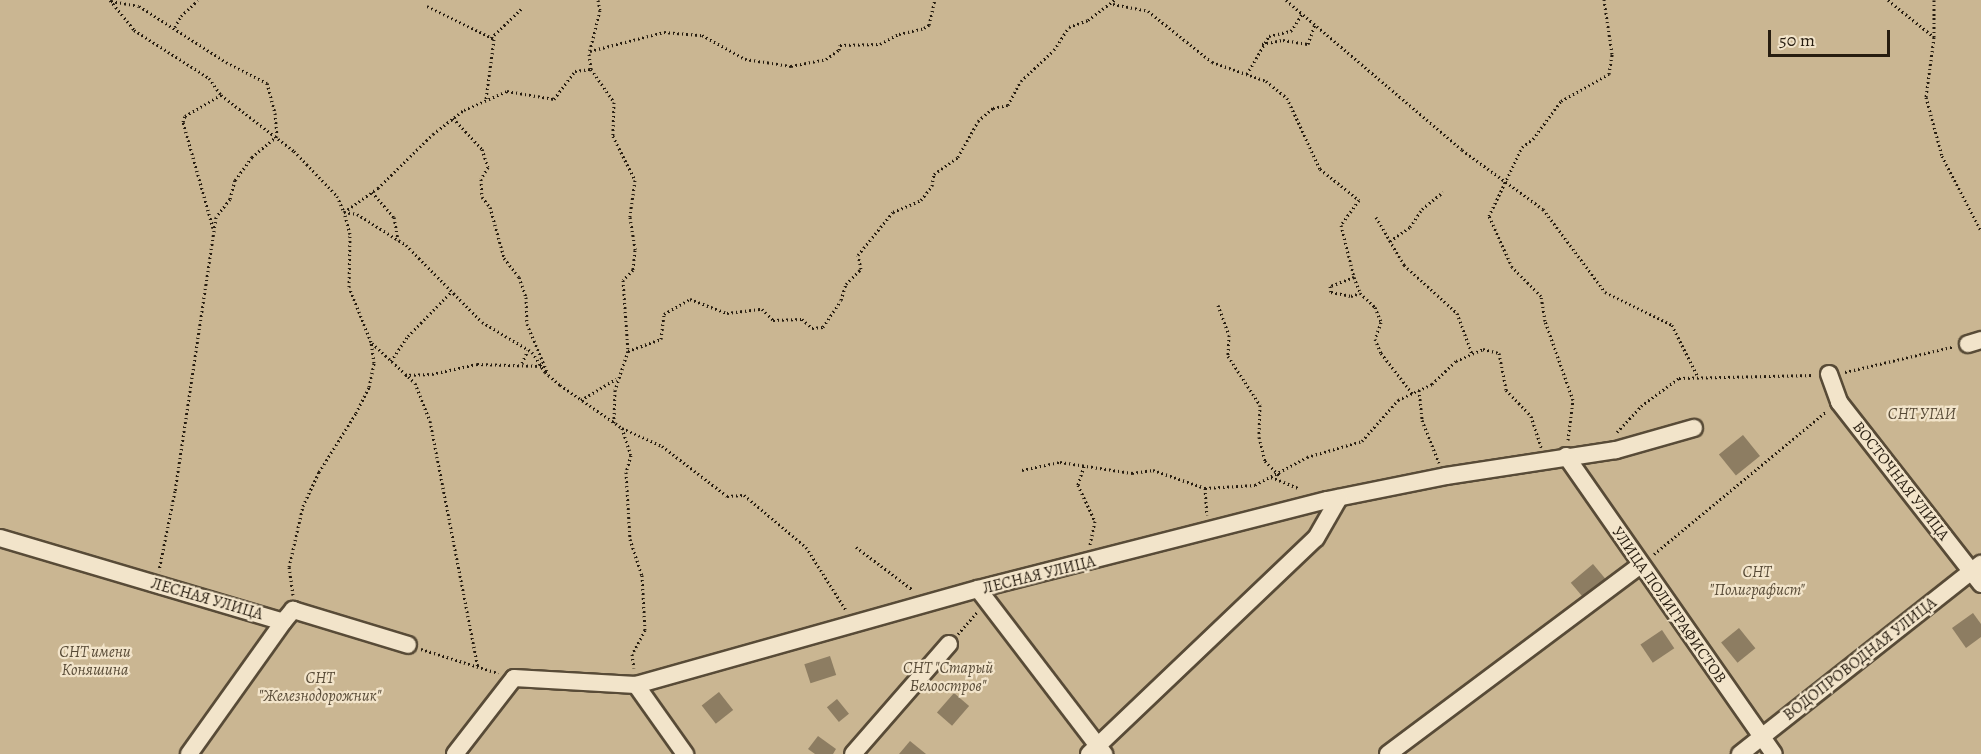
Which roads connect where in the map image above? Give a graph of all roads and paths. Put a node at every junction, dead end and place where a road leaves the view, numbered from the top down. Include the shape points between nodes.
1 (111, 0) edge
2 (198, 0) edge
3 (598, 0) edge
4 (935, 0) edge
5 (1286, 0) edge
6 (1604, 0) edge
7 (1888, 0) edge
8 (1934, 0) edge
9 (1114, 2) edge
10 (427, 6) dead end
11 (521, 9) dead end
12 (1302, 14) junction
13 (1315, 24) junction
14 (175, 27) junction
15 (1935, 37) junction
16 (491, 38) junction
17 (1262, 44) junction
18 (590, 51) junction
19 (591, 69) junction
20 (1247, 74) junction
21 (221, 95) junction
22 (486, 99) junction
23 (453, 118) junction
24 (277, 136) junction
25 (1507, 183) junction
26 (372, 192) junction
27 (1443, 192) dead end
28 (344, 212) junction
29 (1376, 217) dead end
30 (213, 229) junction
31 (1981, 231) edge
32 (398, 240) junction
33 (1390, 240) junction
34 (1354, 277) junction
35 (452, 291) junction
36 (1360, 293) junction
37 (1218, 305) dead end
38 (371, 342) junction
39 (1975, 342) edge
40 (528, 350) junction
41 (628, 351) junction
42 (1472, 354) junction
43 (392, 361) junction
44 (522, 363) junction
45 (542, 366) junction
46 (405, 375) junction
47 (548, 375) junction
48 (1829, 375) junction
49 (1698, 377) junction
50 (618, 378) junction
51 (1419, 390) junction
52 (1412, 393) junction
53 (580, 400) junction
54 (1839, 402) junction
55 (614, 423) junction
56 (622, 428) junction
57 (1694, 428) dead end
58 (1605, 451) junction
59 (1566, 456) junction
60 (1544, 459) junction
61 (1084, 466) junction
62 (1022, 470) dead end
63 (1280, 475) junction
64 (1446, 476) junction
65 (1205, 488) junction
66 (1339, 498) junction
67 (1208, 532) junction
68 (0, 538) edge
69 (856, 547) dead end
70 (1082, 565) junction
71 (1641, 565) junction
72 (1978, 573) edge
73 (156, 584) junction
74 (983, 595) junction
75 (932, 602) junction
76 (306, 614) junction
77 (284, 622) junction
78 (855, 624) junction
79 (949, 644) joint
80 (408, 645) joint
81 (478, 666) junction
82 (514, 678) junction
83 (636, 685) junction
84 (1762, 737) junction
85 (1097, 752) edge
86 (189, 754) edge
87 (455, 754) edge
88 (685, 754) edge
89 (853, 754) edge
90 (1388, 754) edge
91 (1740, 754) edge
92 (1774, 754) edge

1 - 14 path via 139,6
1 - 21 path via 134,30 209,78
2 - 14 path
3 - 18 path via 600,10
4 - 18 path via 929,25 924,28 880,44 840,45 826,59 791,66 745,58 702,35 664,32
5 - 12 path
6 - 25 path via 1612,54 1609,74 1561,101 1515,157
7 - 15 path
8 - 15 path
9 - 20 path via 1148,11 1212,62
9 - 41 path via 1088,20 1069,27 1054,50 1021,81 1008,105 993,108 978,121 958,157 934,174 932,186 921,200 893,212 858,255 861,269 846,284 841,300 823,327 812,328 802,319 773,320 762,309 727,313 690,299 664,314 661,339
10 - 16 path
11 - 16 path
12 - 13 path
12 - 17 path via 1291,31 1269,36
13 - 17 path via 1308,44 1282,40
13 - 25 path via 1462,150
14 - 24 path via 226,62 267,83
15 - 31 path via 1926,97 1942,156
16 - 22 path via 496,46 489,66
17 - 20 path
18 - 19 path
19 - 22 path via 575,71 554,99 507,91
19 - 41 path via 614,102 614,136 635,180 630,217 635,250 633,270 623,280
20 - 34 path via 1266,81 1287,98 1320,169 1359,200 1341,225
21 - 24 path
21 - 30 path via 185,116 183,122
22 - 23 path
23 - 26 path
23 - 47 path via 482,149 488,167 481,179 482,197 490,207 504,258 519,277 526,297 527,324
24 - 28 path via 337,196
24 - 30 path via 252,157 235,180
25 - 49 path via 1543,209 1605,291 1672,325
25 - 59 path via 1489,216 1512,267 1541,296 1545,321 1573,400
26 - 28 path
26 - 32 path via 394,218
27 - 33 path via 1422,209 1410,227
28 - 32 path via 357,214
28 - 38 path via 350,234 349,287
29 - 33 path
30 - 73 path via 175,491
32 - 35 path
33 - 42 path via 1404,265 1457,313
34 - 36 path
34 - 36 path via 1330,286 1331,292 1352,296
35 - 40 path via 482,322
35 - 43 path via 408,336
36 - 52 path via 1375,307 1381,322 1375,339 1382,353
37 - 63 path via 1229,335 1228,356 1260,405 1259,437 1265,461
38 - 43 path
38 - 76 path via 374,363 369,387 303,506 289,567 292,594
39 - 48 path
40 - 44 path
40 - 45 path
41 - 50 path
42 - 51 path
42 - 60 path via 1483,349 1499,353 1506,390 1531,416
43 - 46 path
44 - 45 path
44 - 46 path via 477,364 432,374
45 - 47 path
46 - 81 path via 415,383 430,421
47 - 53 path
48 - 49 path
48 - 54 street, ВОСТОЧНАЯ УЛИЦА
49 - 58 path via 1679,378 1641,406 1621,426
50 - 53 path
50 - 55 path
51 - 52 path
51 - 64 path via 1422,420
52 - 63 path via 1390,407 1362,441 1329,447
53 - 55 path
54 - 71 path
54 - 72 street, ВОСТОЧНАЯ УЛИЦА
55 - 56 path
56 - 78 path via 662,446 714,489 727,496 744,495 807,548
56 - 83 path via 631,455 626,472 630,539 642,575 645,630 632,654
57 - 58 street, ЛЕСНАЯ УЛИЦА
58 - 59 street, ЛЕСНАЯ УЛИЦА
59 - 60 street, ЛЕСНАЯ УЛИЦА
59 - 71 street, УЛИЦА ПОЛИГРАФИСТОВ
60 - 64 street, ЛЕСНАЯ УЛИЦА
61 - 62 path via 1060,462
61 - 65 path via 1132,473 1153,470
61 - 70 path via 1078,485 1095,521
63 - 65 path via 1255,485
64 - 66 street, ЛЕСНАЯ УЛИЦА
65 - 67 path
66 - 67 street, ЛЕСНАЯ УЛИЦА
66 - 85 street via 1316,538
67 - 70 street, ЛЕСНАЯ УЛИЦА
68 - 73 street, ЛЕСНАЯ УЛИЦА
69 - 75 path
70 - 74 street, ЛЕСНАЯ УЛИЦА
71 - 84 street, УЛИЦА ПОЛИГРАФИСТОВ
71 - 90 street
72 - 84 street, ВОДОПРОВОДНАЯ УЛИЦА
73 - 77 street, ЛЕСНАЯ УЛИЦА
74 - 75 street, ЛЕСНАЯ УЛИЦА
74 - 79 path
74 - 85 street
75 - 78 street, ЛЕСНАЯ УЛИЦА
76 - 77 street, ЛЕСНАЯ УЛИЦА via 292,610
76 - 80 street
77 - 86 street
78 - 83 street, ЛЕСНАЯ УЛИЦА
79 - 89 street
80 - 81 path
81 - 82 path
82 - 83 street, ЛЕСНАЯ УЛИЦА
82 - 87 street
83 - 88 street
84 - 91 street, ВОДОПРОВОДНАЯ УЛИЦА
84 - 92 street, УЛИЦА ПОЛИГРАФИСТОВ

